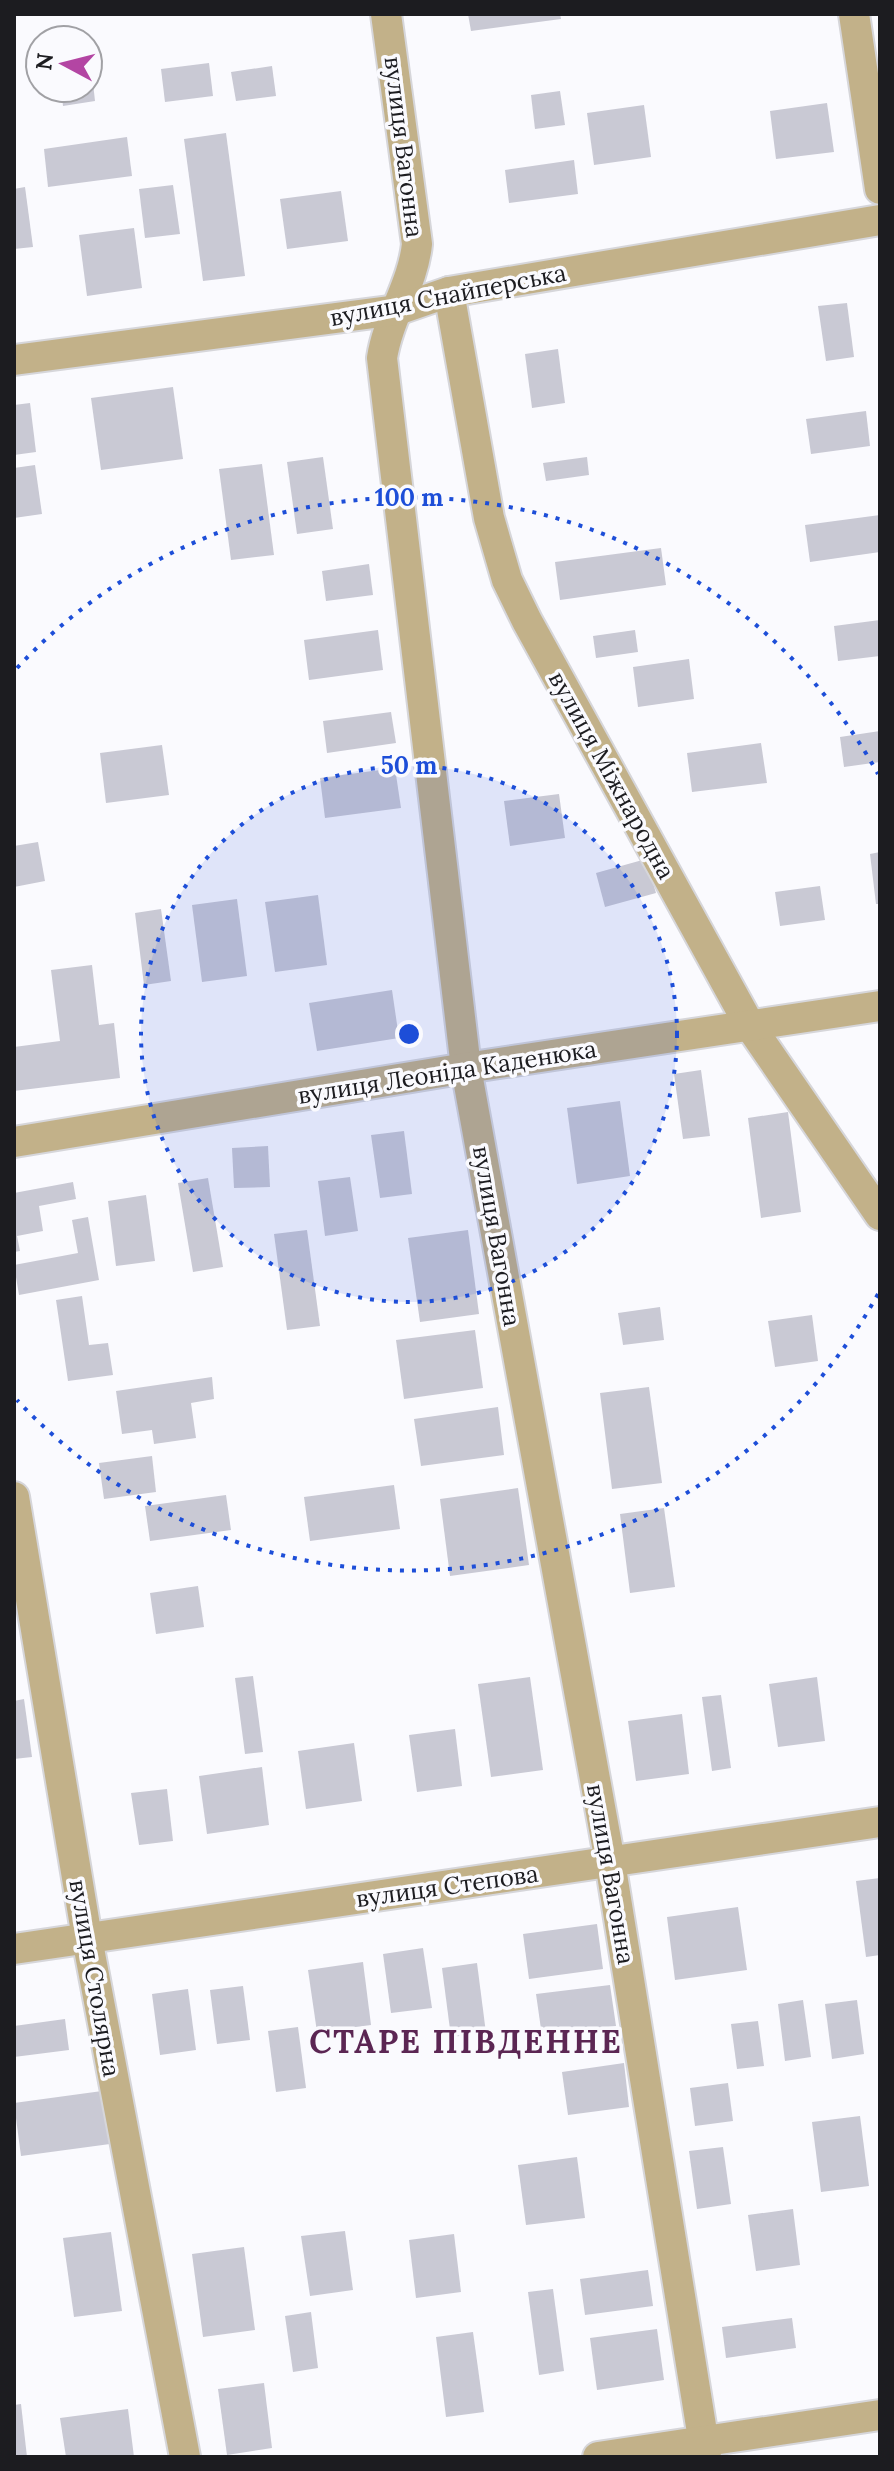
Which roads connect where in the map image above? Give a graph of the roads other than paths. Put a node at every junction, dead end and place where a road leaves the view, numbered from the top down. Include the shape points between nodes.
1 (386, 14) edge
2 (854, 14) edge
3 (880, 189) edge
4 (880, 220) edge
5 (449, 292) junction
6 (397, 310) junction
7 (14, 360) edge
8 (880, 1006) edge
9 (750, 1026) junction
10 (466, 1068) junction
11 (14, 1142) edge
12 (880, 1215) edge
13 (14, 1497) edge
14 (880, 1822) edge
15 (610, 1862) junction
16 (87, 1938) junction
17 (14, 1949) edge
18 (880, 2415) edge
19 (705, 2449) edge
20 (185, 2457) edge
21 (598, 2457) edge

1 - 6 street, вулиця Вагонна via 417,244
2 - 3 street
4 - 5 street, вулиця Снайперська
5 - 6 street, вулиця Снайперська
5 - 9 street, вулиця Міжнародна via 489,518 507,580
6 - 7 street, вулиця Снайперська
6 - 10 street, вулиця Вагонна via 382,358
8 - 9 street, вулиця Леоніда Каденюка
9 - 10 street, вулиця Леоніда Каденюка
9 - 12 street, вулиця Міжнародна
10 - 11 street, вулиця Леоніда Каденюка
10 - 15 street, вулиця Вагонна
13 - 16 street, вулиця Столярна
14 - 15 street, вулиця Степова
15 - 16 street, вулиця Степова
15 - 19 street, вулиця Вагонна
16 - 17 street, вулиця Степова
16 - 20 street, вулиця Столярна
18 - 19 street
19 - 21 street

